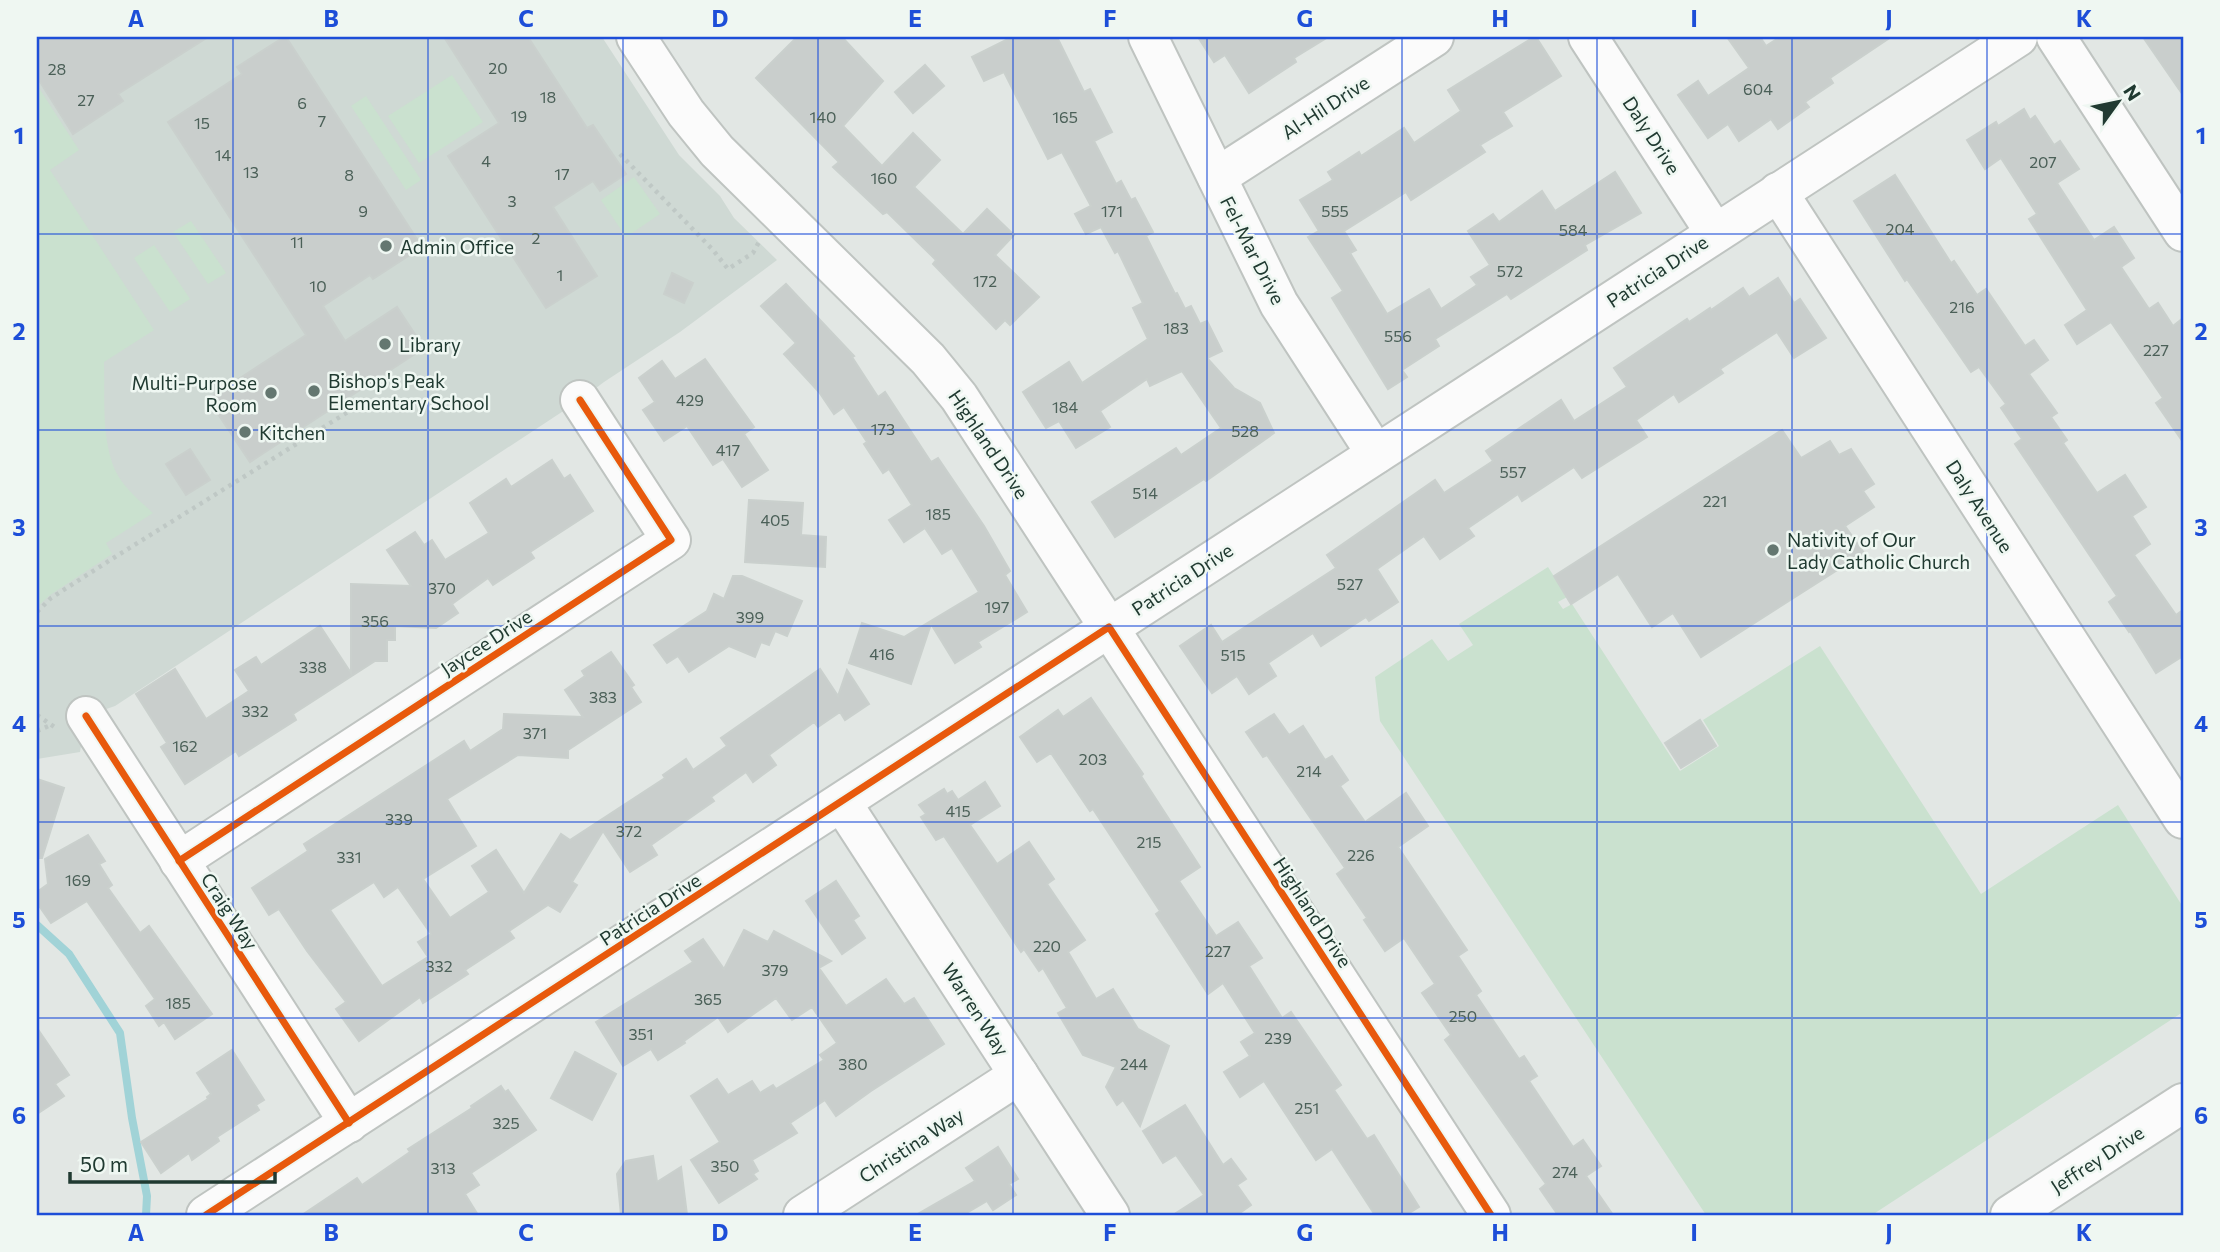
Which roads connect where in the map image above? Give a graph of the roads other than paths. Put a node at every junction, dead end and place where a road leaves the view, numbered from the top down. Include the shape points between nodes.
1 (636, 37) edge
2 (1148, 37) edge
3 (1434, 37) edge
4 (1588, 37) edge
5 (2018, 37) edge
6 (2056, 37) edge
7 (1217, 177) junction
8 (1778, 192) junction
9 (2183, 232) edge
10 (1715, 233) junction
11 (580, 400) dead end
12 (1376, 454) junction
13 (1109, 626) junction
14 (86, 716) dead end
15 (842, 803) junction
16 (2183, 819) edge
17 (179, 861) junction
18 (1019, 1075) junction
19 (2183, 1103) edge
20 (349, 1123) junction
21 (248, 1204) edge
22 (206, 1215) edge
23 (803, 1215) edge
24 (1110, 1215) edge
25 (1491, 1215) edge
26 (2010, 1215) edge

1 - 13 street, Highland Drive via 717,151 928,359 959,397
2 - 7 street, Fel-Mar Drive
3 - 7 street, Al-Hil Drive
4 - 10 street, Daly Drive
5 - 8 street, Patricia Drive
6 - 9 street
7 - 12 street, Fel-Mar Drive via 1279,304
8 - 10 street, Patricia Drive
8 - 16 street, Daly Avenue
10 - 12 street, Patricia Drive
11 - 17 street, Jaycee Drive via 671,540
12 - 13 street, Patricia Drive
13 - 15 street, Patricia Drive
13 - 25 street, Highland Drive
14 - 17 street, Craig Way
15 - 18 street, Warren Way
15 - 20 street, Patricia Drive
17 - 20 street, Craig Way
18 - 23 street, Christina Way
18 - 24 street, Warren Way
19 - 26 street, Jeffrey Drive
20 - 21 street, Patricia Drive
21 - 22 street, Patricia Drive

